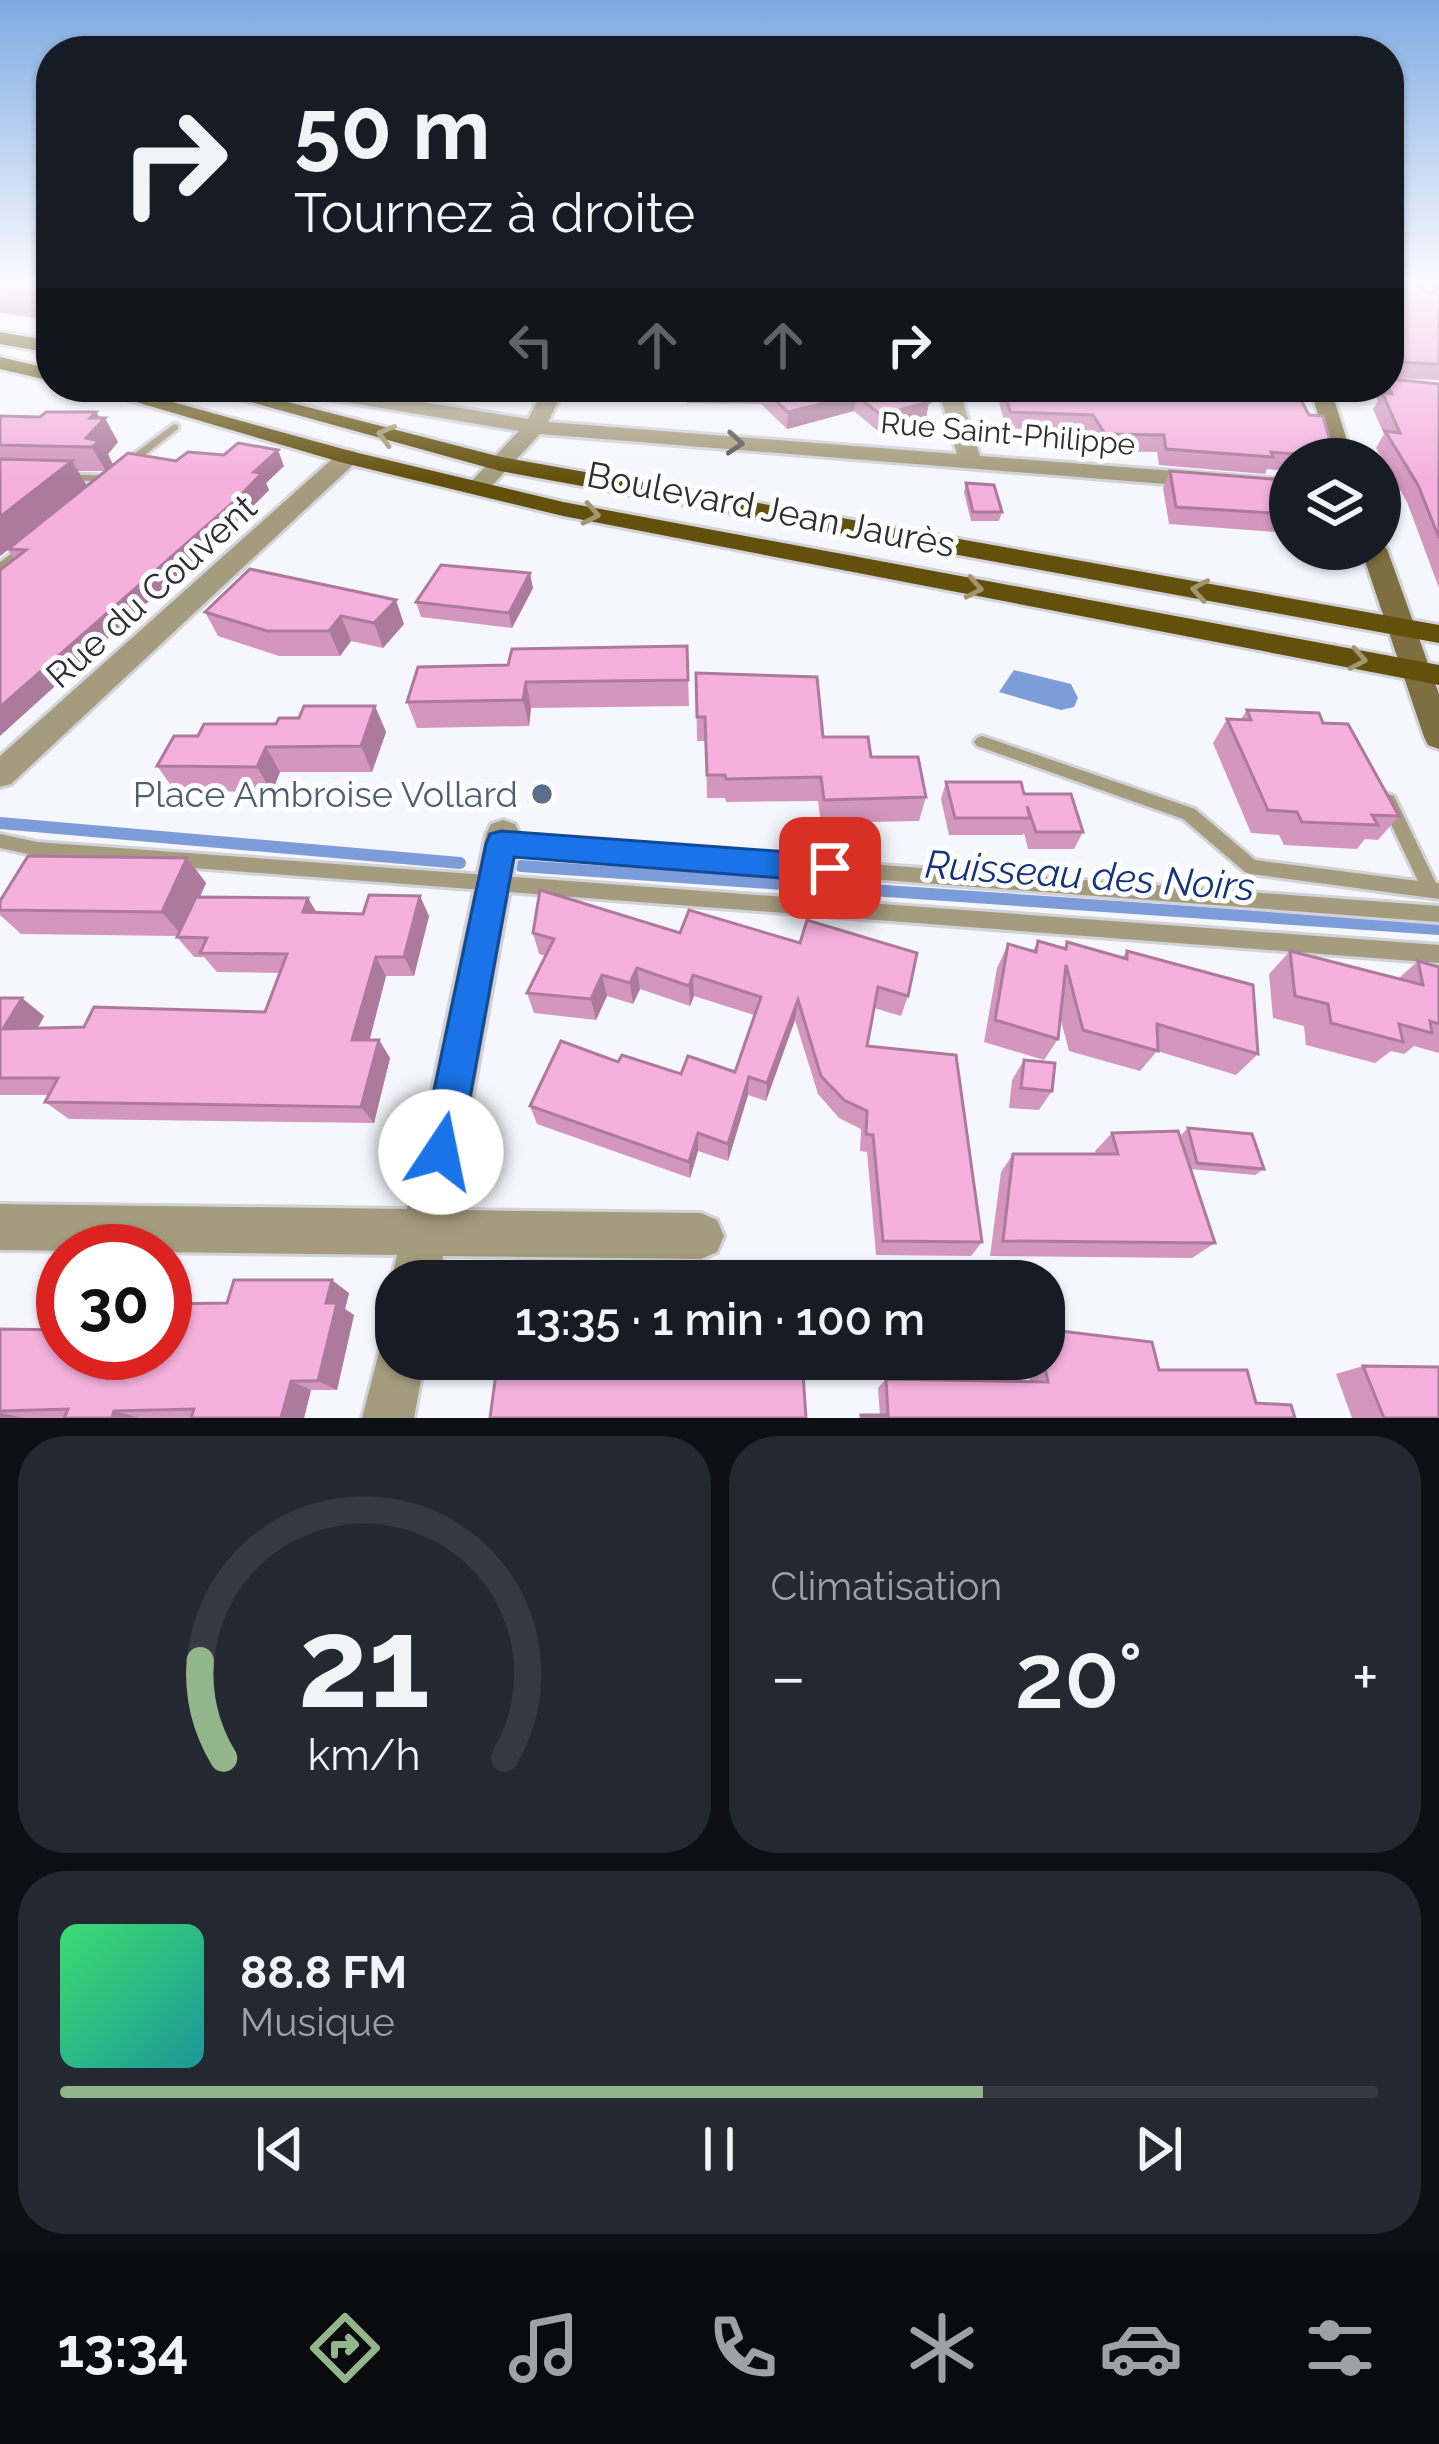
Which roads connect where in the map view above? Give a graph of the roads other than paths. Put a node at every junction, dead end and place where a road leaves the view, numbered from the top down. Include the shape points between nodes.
1 (0, 363) edge
2 (36, 371) edge
3 (148, 402) edge
4 (263, 402) edge
5 (383, 402) edge
6 (548, 402) edge
7 (952, 402) edge
8 (1325, 402) edge
9 (535, 427) junction
10 (173, 428) dead end
11 (1336, 438) edge
12 (348, 458) junction
13 (970, 460) junction
14 (500, 464) junction
15 (44, 477) edge
16 (109, 478) junction
17 (1269, 485) edge
18 (478, 487) junction
19 (90, 494) edge
20 (36, 538) edge
21 (0, 568) edge
22 (1382, 570) edge
23 (1402, 626) junction
24 (1439, 634) edge
25 (1428, 673) edge
26 (1439, 737) edge
27 (982, 742) dead end
28 (0, 775) edge
29 (1381, 786) edge
30 (0, 841) edge
31 (499, 853) junction
32 (1435, 890) edge
33 (1439, 914) edge
34 (1439, 954) edge
35 (0, 1226) edge
36 (424, 1235) junction
37 (701, 1237) dead end
38 (420, 1260) edge
39 (396, 1380) edge
40 (388, 1418) edge

1 - 2 main road
3 - 12 main road, Boulevard Jean Jaurès
14 -> 4 main road, Boulevard Jean Jaurès
5 - 9 street, Rue Saint-Philippe
6 - 9 street
7 - 13 street
8 - 11 main road
9 -> 13 street, Rue Saint-Philippe
9 - 14 street
10 - 16 lane
12 - 18 main road, Boulevard Jean Jaurès
12 - 28 street, Rue du Couvent
13 - 17 street, Rue Saint-Philippe
14 - 18 street
23 -> 14 main road, Boulevard Jean Jaurès
15 - 16 lane
16 - 19 lane
18 -> 25 main road, Boulevard Jean Jaurès via 768,550
20 - 21 lane
22 - 23 main road
23 - 24 main road, Boulevard Jean Jaurès
23 - 25 main road
25 - 26 main road
27 - 32 lane via 1190,814 1251,868
29 - 32 lane
30 - 31 lane via 37,849
31 - 33 lane
31 - 34 lane
31 - 36 street
35 - 36 street
36 - 37 street
36 - 38 street
39 - 40 street

